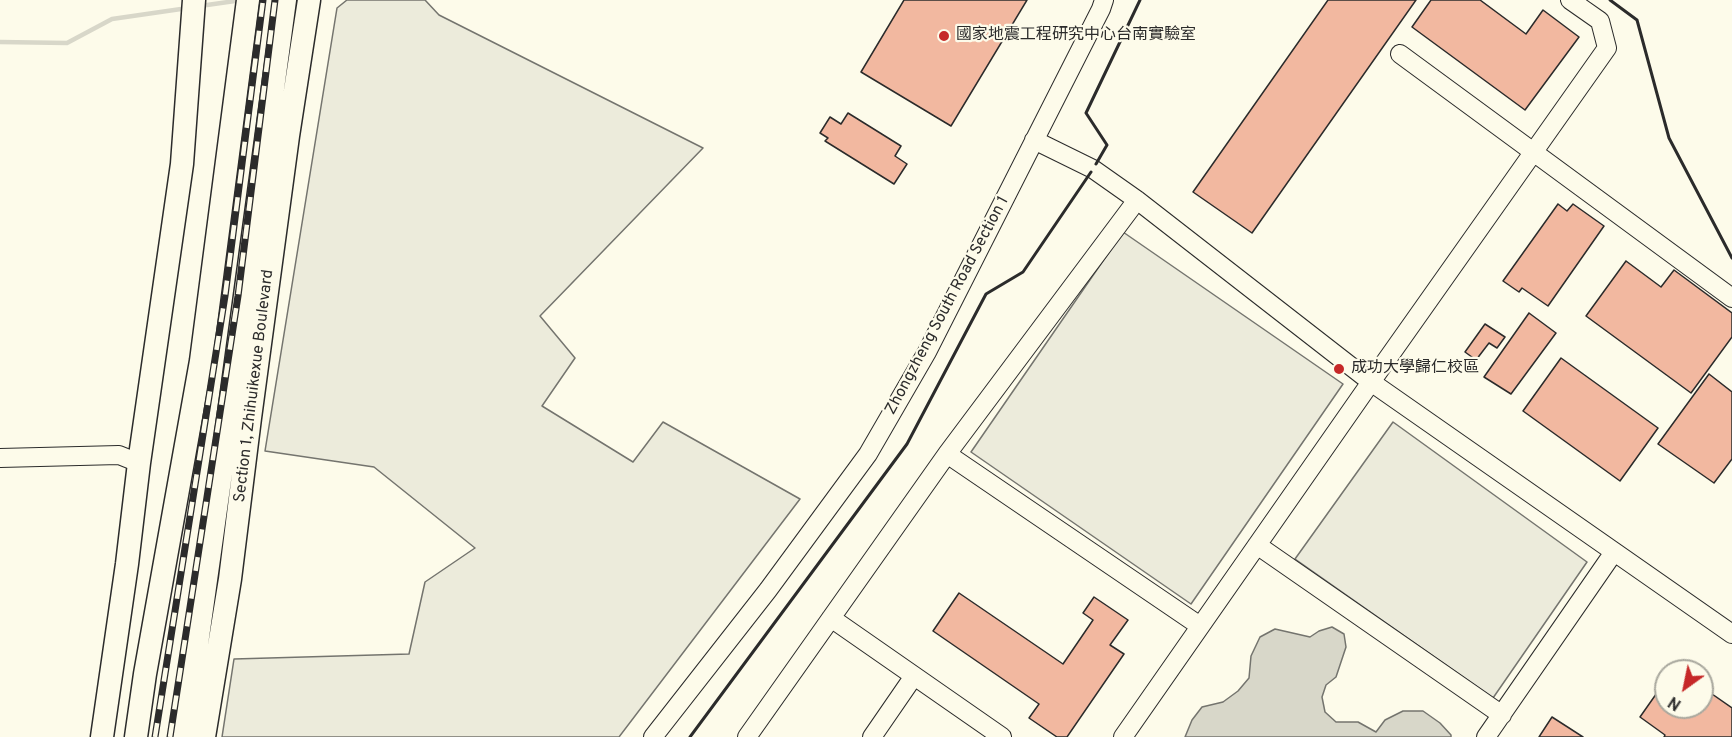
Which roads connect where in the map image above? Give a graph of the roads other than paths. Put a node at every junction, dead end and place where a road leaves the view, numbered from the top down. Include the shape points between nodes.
1 (194, 0) edge
2 (248, 0) edge
3 (285, 0) edge
4 (309, 0) edge
5 (1104, 0) edge
6 (1569, 0) edge
7 (1400, 54) dead end
8 (1034, 140) junction
9 (1533, 152) junction
10 (1137, 200) junction
11 (1732, 298) edge
12 (1371, 382) junction
13 (947, 454) junction
14 (0, 458) edge
15 (139, 464) junction
16 (1257, 545) junction
17 (1614, 552) junction
18 (831, 618) junction
19 (1200, 626) junction
20 (1732, 634) edge
21 (914, 676) junction
22 (1502, 715) junction
23 (102, 737) edge
24 (136, 737) edge
25 (184, 737) edge
26 (204, 737) edge
27 (653, 737) edge
28 (747, 737) edge
29 (872, 737) edge
30 (1002, 737) edge
31 (1123, 737) edge
32 (1486, 737) edge

1 - 15 main road via 182,164
2 - 24 main road via 201,361
3 - 25 main road, Section 1, Zhihuikexue Boulevard
4 - 26 main road, Section 1, Zhihuikexue Boulevard via 230,579
5 - 8 street, Zhongzheng South Road Section 1
6 - 9 street via 1600,21 1607,48
7 - 9 street
8 - 10 street via 1093,169
8 - 27 street, Zhongzheng South Road Section 1 via 927,352 868,454
9 - 11 street
9 - 12 street
10 - 12 street
10 - 13 street
12 - 16 street
12 - 17 street
13 - 18 street
13 - 19 street
14 - 15 street via 119,454
15 - 23 main road
16 - 19 street
16 - 22 street
17 - 20 street
17 - 22 street
18 - 21 street
18 - 28 street
19 - 31 street
21 - 29 street
21 - 30 street
22 - 32 street

